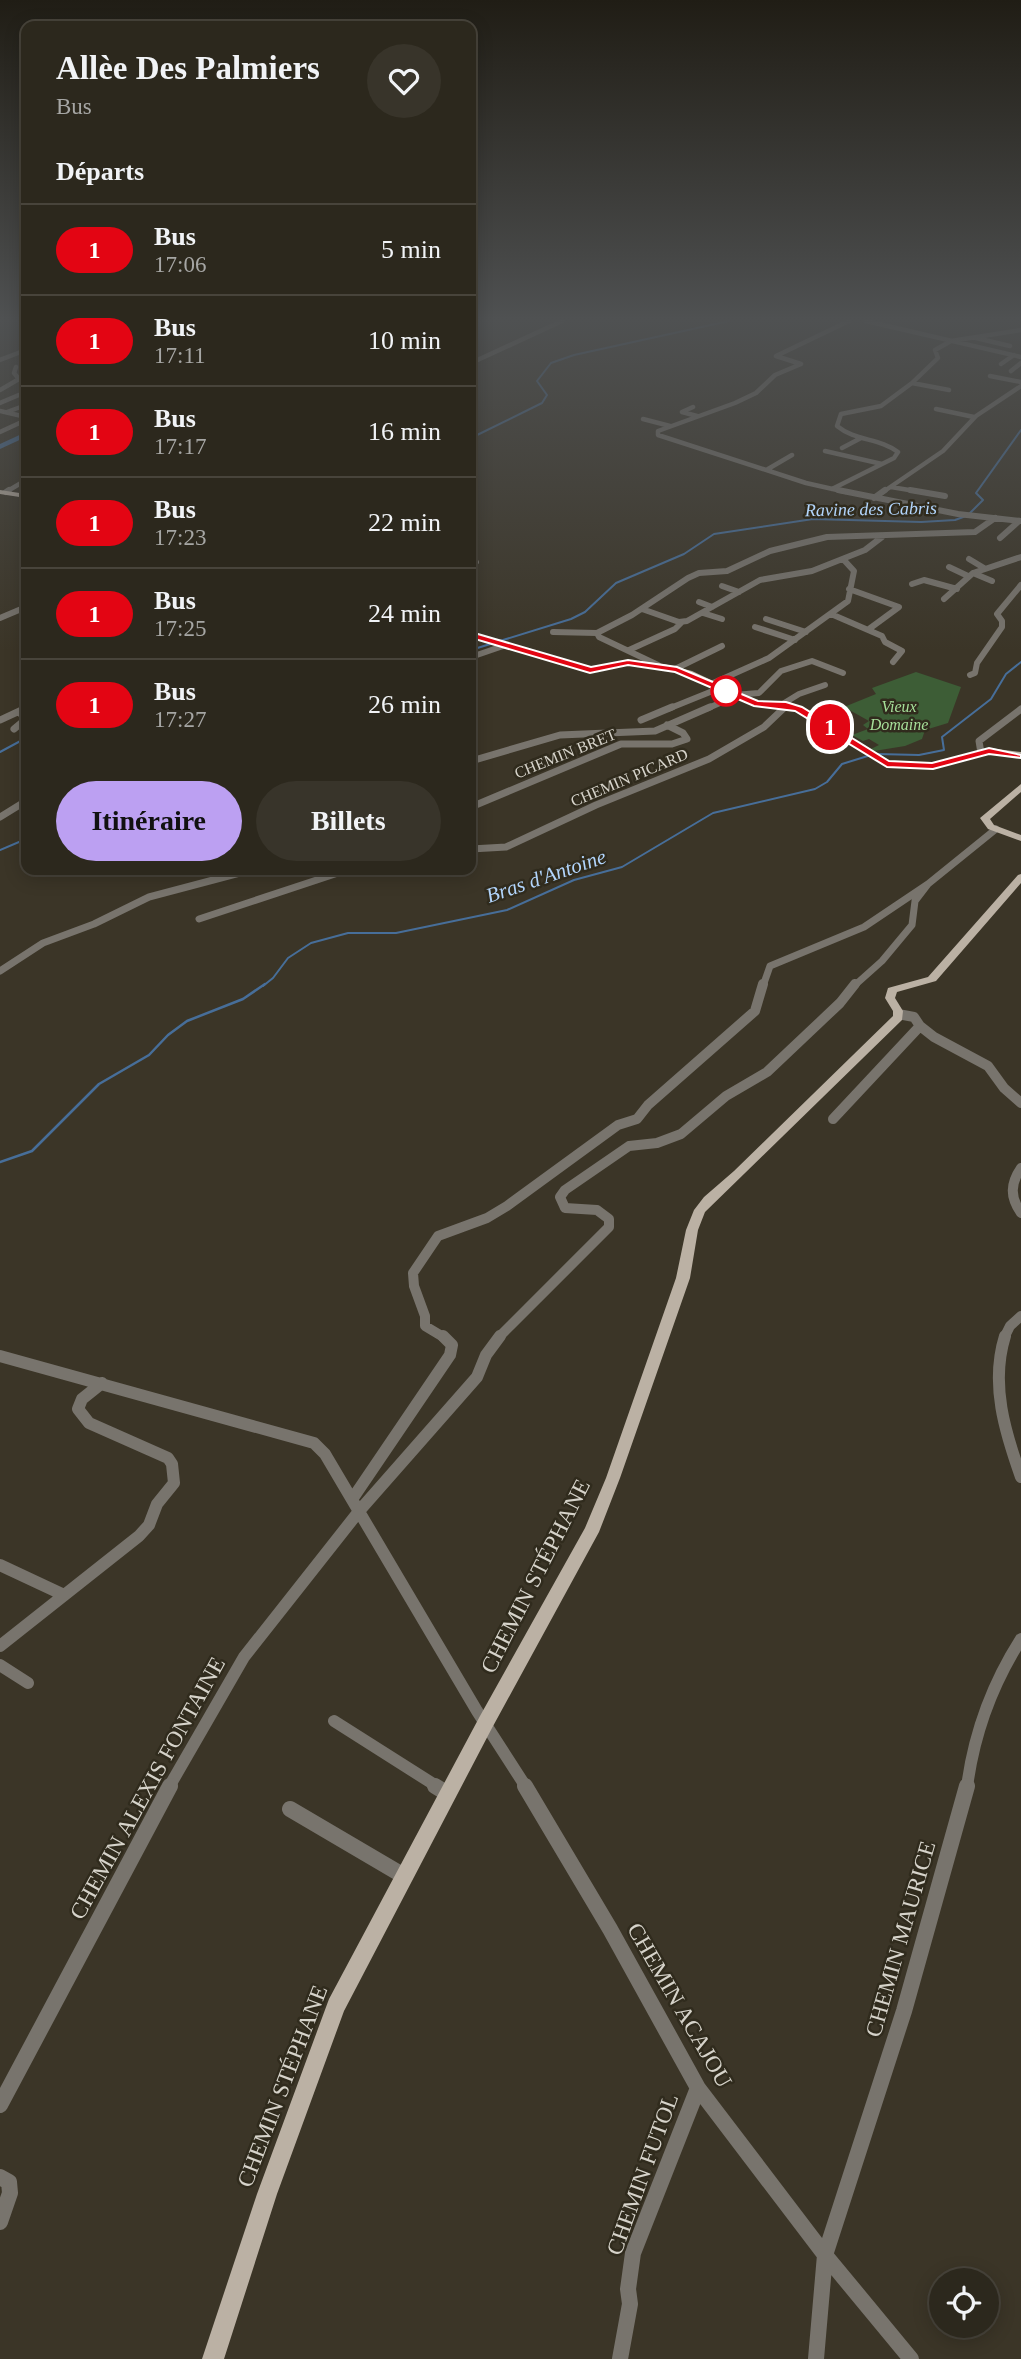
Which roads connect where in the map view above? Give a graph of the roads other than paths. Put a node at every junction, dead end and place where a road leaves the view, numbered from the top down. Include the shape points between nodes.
1 (658, 431) edge
2 (843, 431) edge
3 (961, 431) edge
4 (861, 438) junction
5 (842, 449) dead end
6 (825, 451) dead end
7 (792, 455) dead end
8 (883, 464) junction
9 (768, 469) junction
10 (21, 483) edge
11 (891, 487) junction
12 (832, 489) junction
13 (3, 492) edge
14 (21, 495) edge
15 (945, 496) dead end
16 (874, 498) junction
17 (1021, 512) edge
18 (995, 518) junction
19 (1019, 521) edge
20 (882, 537) junction
21 (1000, 538) dead end
22 (1021, 557) edge
23 (844, 559) junction
24 (968, 559) dead end
25 (949, 567) dead end
26 (984, 568) junction
27 (748, 574) dead end
28 (970, 575) junction
29 (759, 581) junction
30 (992, 581) dead end
31 (912, 584) dead end
32 (1021, 584) edge
33 (769, 585) dead end
34 (722, 586) dead end
35 (849, 589) junction
36 (957, 589) junction
37 (741, 591) junction
38 (756, 594) dead end
39 (944, 599) dead end
40 (699, 602) dead end
41 (712, 607) junction
42 (21, 609) edge
43 (642, 609) junction
44 (703, 612) junction
45 (831, 614) junction
46 (0, 618) edge
47 (766, 619) dead end
48 (722, 620) dead end
49 (682, 622) junction
50 (755, 627) dead end
51 (869, 629) junction
52 (553, 632) dead end
53 (806, 632) junction
54 (597, 633) junction
55 (476, 636) edge
56 (795, 640) junction
57 (505, 644) junction
58 (722, 646) dead end
59 (629, 650) junction
60 (476, 655) edge
61 (893, 662) dead end
62 (658, 665) junction
63 (674, 669) junction
64 (844, 673) dead end
65 (970, 675) dead end
66 (711, 684) junction
67 (825, 685) dead end
68 (720, 688) junction
69 (735, 696) junction
70 (784, 705) junction
71 (1021, 709) edge
72 (21, 711) edge
73 (0, 720) edge
74 (641, 720) dead end
75 (21, 723) edge
76 (667, 725) junction
77 (14, 729) dead end
78 (981, 753) junction
79 (1021, 755) edge
80 (476, 760) edge
81 (1021, 787) edge
82 (21, 804) edge
83 (476, 805) edge
84 (0, 817) edge
85 (996, 829) junction
86 (1021, 838) edge
87 (476, 849) edge
88 (232, 875) edge
89 (333, 875) edge
90 (1021, 877) edge
91 (928, 884) junction
92 (199, 919) dead end
93 (0, 971) edge
94 (898, 1014) junction
95 (920, 1026) junction
96 (1021, 1102) edge
97 (833, 1119) dead end
98 (1021, 1168) edge
99 (553, 1175) junction
100 (569, 1186) junction
101 (1021, 1213) edge
102 (1021, 1316) edge
103 (0, 1356) edge
104 (102, 1383) junction
105 (1021, 1477) edge
106 (357, 1504) junction
107 (0, 1565) edge
108 (64, 1595) junction
109 (1021, 1639) edge
110 (0, 1646) edge
111 (0, 1665) edge
112 (28, 1683) dead end
113 (334, 1721) dead end
114 (486, 1722) junction
115 (448, 1794) junction
116 (290, 1809) dead end
117 (404, 1876) junction
118 (698, 2088) junction
119 (0, 2105) edge
120 (0, 2177) edge
121 (0, 2222) edge
122 (825, 2255) junction
123 (213, 2359) edge
124 (620, 2359) edge
125 (816, 2359) edge
126 (911, 2359) edge

1 - 9 street via 658,435
2 - 4 street
3 - 11 street via 943,451
4 - 5 street
4 - 8 street via 897,450 894,458
6 - 8 street
7 - 9 street
8 - 12 street
9 - 12 street
10 - 13 street
11 - 15 street
11 - 16 street
12 - 16 street
13 - 14 main road
16 - 18 street
17 - 19 street
18 - 19 street
18 - 20 street via 975,532
19 - 21 street
20 - 23 street
20 - 43 street via 827,537 760,554 727,571 693,575
22 - 26 street
23 - 29 street via 808,573
23 - 35 street via 854,571
24 - 26 street
25 - 28 street
26 - 28 street
27 - 29 street
28 - 30 street
28 - 36 street
29 - 33 street
29 - 37 street
31 - 36 street via 925,580
32 - 65 street via 997,614 1002,627
34 - 37 street
35 - 45 street via 848,601
35 - 51 street via 899,607
36 - 39 street
37 - 38 street
37 - 41 street
40 - 41 street
41 - 44 street
42 - 46 street
43 - 49 street
43 - 54 street
44 - 48 street
44 - 49 street
45 - 51 street
45 - 53 street
47 - 53 street
49 - 59 street
50 - 56 street
51 - 61 street via 902,651
52 - 54 street
53 - 56 street
54 - 59 street
55 - 57 main road
56 - 66 street via 769,659
57 - 60 street
57 - 62 main road via 590,670 628,662
58 - 63 street
59 - 62 street
62 - 63 main road
63 - 66 main road
64 - 69 street via 812,661 781,671 759,693
66 - 68 main road
67 - 70 street, CHEMIN PICARD
68 - 69 main road
68 - 74 street
69 - 70 main road via 757,704
69 - 76 street
70 - 78 main road via 887,764 933,766
70 - 87 street, CHEMIN PICARD via 764,727 709,759 506,847
71 - 78 street via 979,741
72 - 73 street
75 - 77 street
76 - 80 street via 650,732 552,737
76 - 83 street, CHEMIN BRET via 687,740 621,744
78 - 79 main road
81 - 85 main road via 985,818
82 - 84 street
85 - 86 main road
85 - 91 street
88 - 93 street via 149,897 43,943
89 - 92 street
90 - 94 main road via 932,979 892,990 890,998
91 - 99 street via 864,927 771,966 765,972 761,999 749,1016 637,1119 618,1125
91 - 100 street via 915,901 912,925 890,951 767,1072 726,1096 681,1134 629,1146
94 - 95 street via 914,1017
94 - 114 main road, CHEMIN STÉPHANE via 700,1210 683,1278 595,1521
95 - 96 street via 951,1049 988,1066
95 - 97 street
98 - 101 street via 1010,1187
99 - 100 street
99 - 106 street via 487,1218 438,1236 417,1264 414,1286 425,1326 446,1337 452,1345 450,1355
100 - 106 street via 560,1197 565,1208 597,1210 609,1219 609,1227 497,1339 477,1377
102 - 105 street via 1002,1338 997,1397
103 - 104 street, CHEMIN ACAJOU
104 - 106 street, CHEMIN ACAJOU via 314,1443
104 - 108 street via 82,1399 78,1409 82,1416 168,1458 174,1482 157,1504 149,1525
106 - 114 street, CHEMIN ACAJOU
106 - 119 street, CHEMIN ALEXIS FONTAINE via 244,1657 141,1836
107 - 108 street
108 - 110 street
109 - 122 street, CHEMIN MAURICE via 984,1710 972,1749 965,1799 904,2011
111 - 112 street
113 - 115 street
114 - 115 main road, CHEMIN STÉPHANE
114 - 118 street, CHEMIN ACAJOU via 610,1928
115 - 117 main road, CHEMIN STÉPHANE
116 - 117 street
117 - 123 main road, CHEMIN STÉPHANE via 316,2054
118 - 122 street, CHEMIN ACAJOU
118 - 124 street, CHEMIN FUTOL via 633,2253
120 - 121 street via 9,2182 10,2193
122 - 125 street, CHEMIN MAURICE
122 - 126 street, CHEMIN ACAJOU

